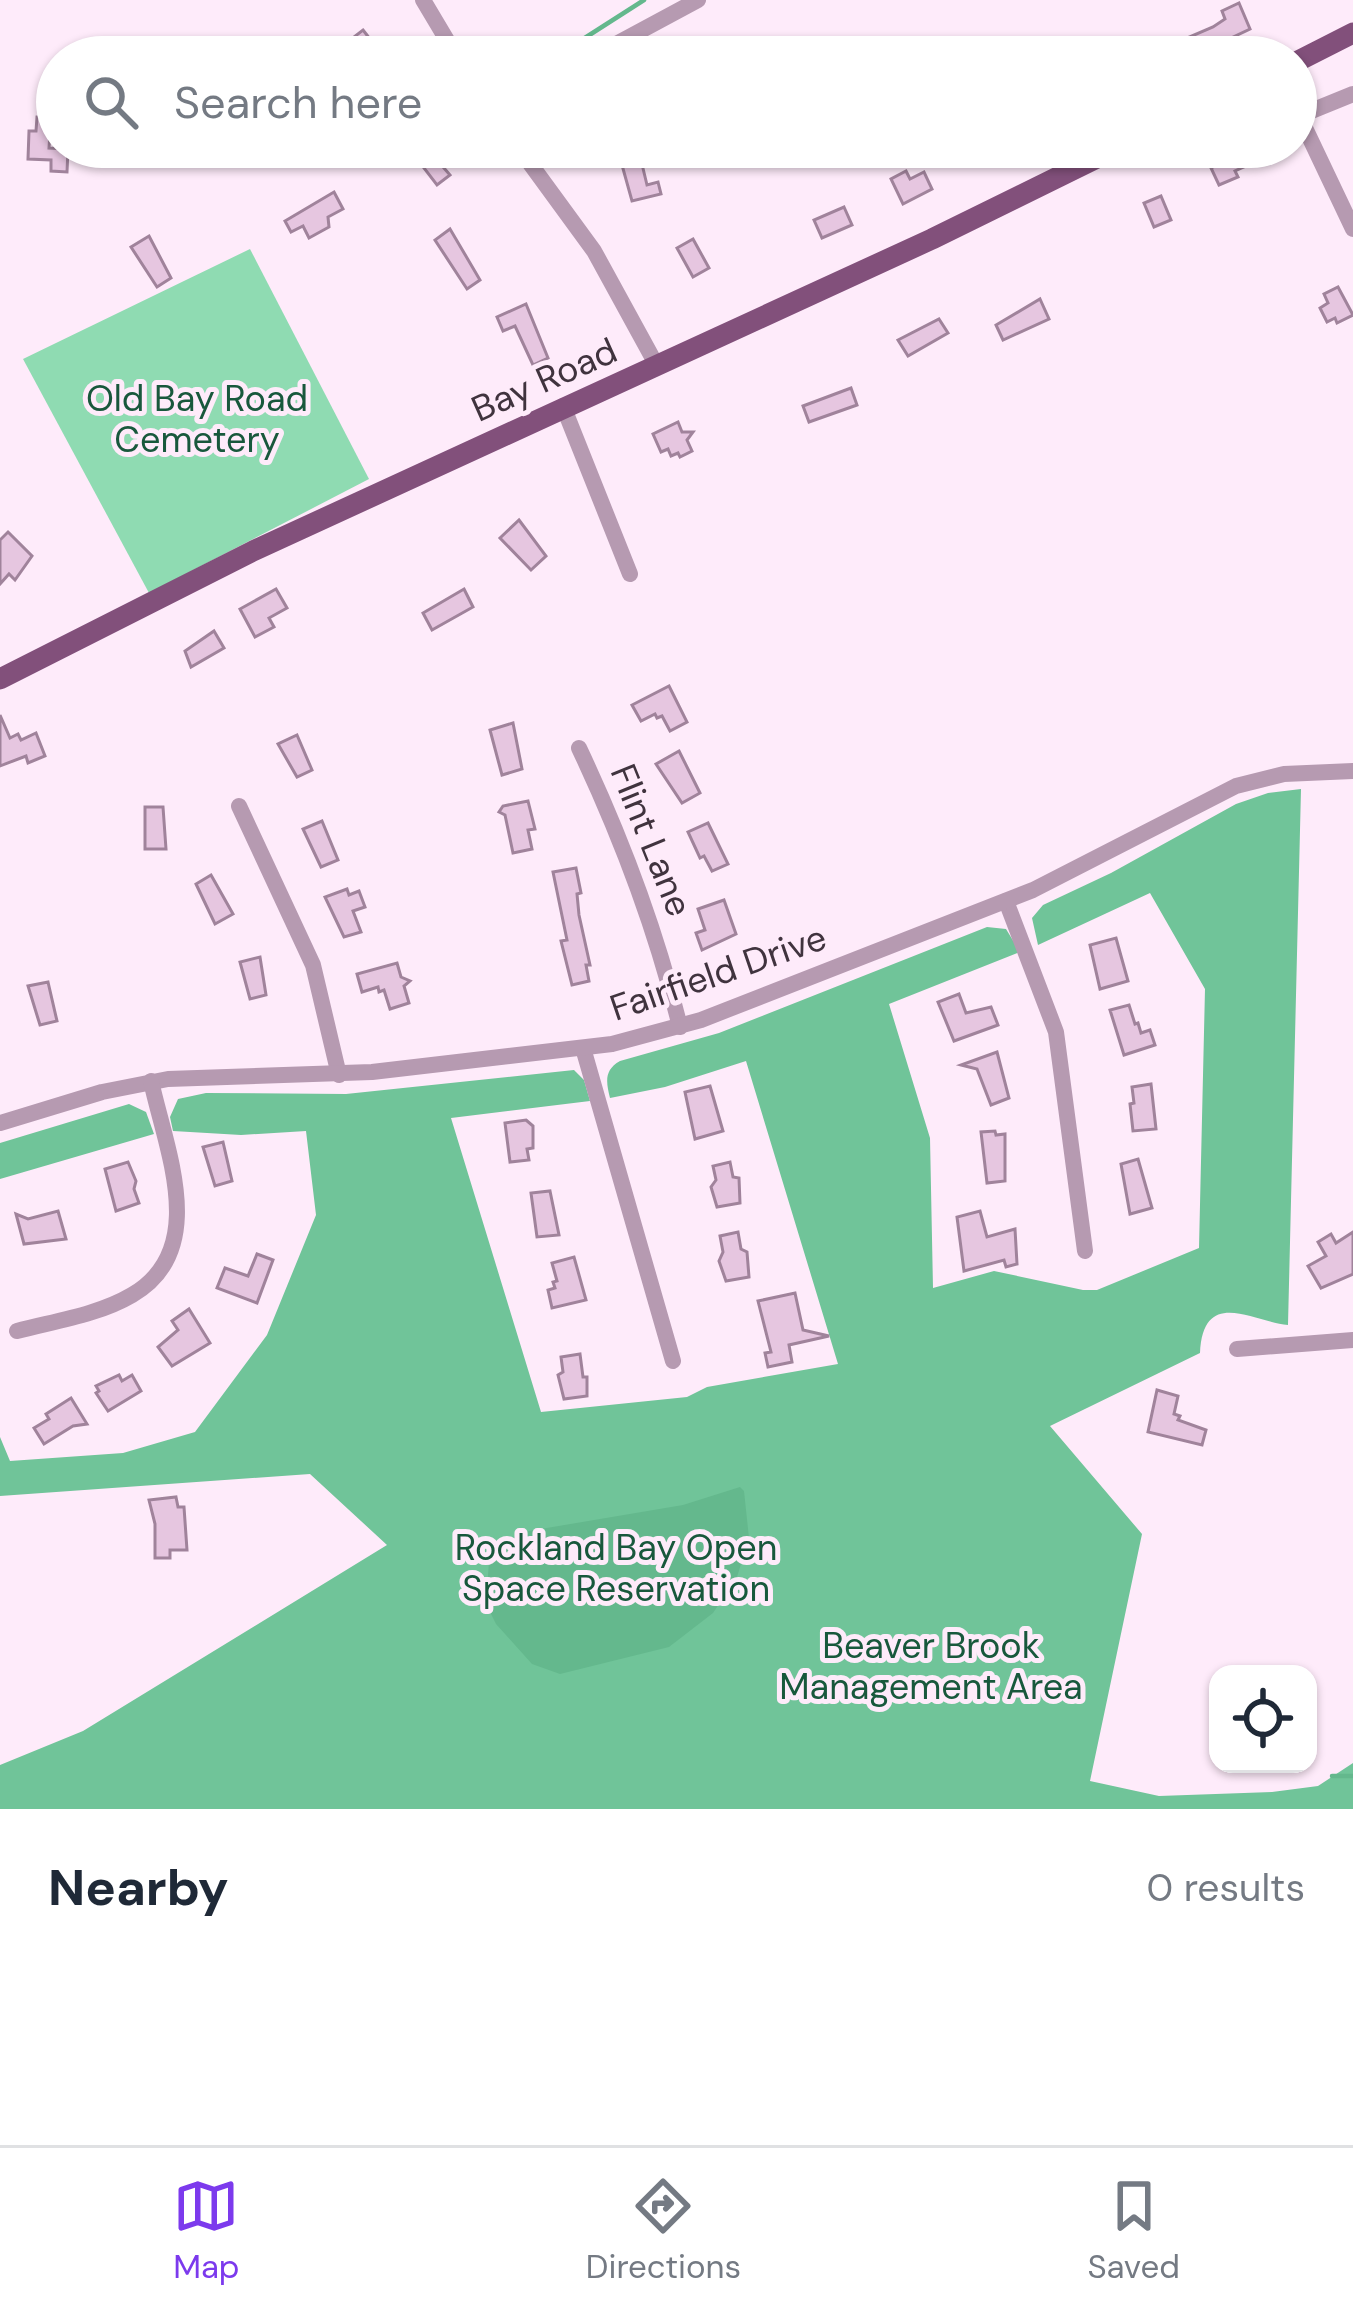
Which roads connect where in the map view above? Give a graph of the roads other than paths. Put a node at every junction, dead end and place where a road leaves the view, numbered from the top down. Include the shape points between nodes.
1 (423, 0) edge
2 (698, 0) edge
3 (1353, 33) edge
4 (444, 36) edge
5 (631, 36) edge
6 (1317, 51) edge
7 (1353, 94) edge
8 (1317, 106) edge
9 (1317, 153) edge
10 (533, 168) edge
11 (1076, 168) edge
12 (1353, 229) edge
13 (657, 365) junction
14 (563, 406) junction
15 (630, 574) dead end
16 (0, 679) edge
17 (579, 748) dead end
18 (1353, 771) edge
19 (239, 806) dead end
20 (1006, 901) junction
21 (680, 1028) junction
22 (583, 1048) junction
23 (339, 1075) junction
24 (151, 1082) junction
25 (0, 1123) edge
26 (1085, 1251) dead end
27 (17, 1331) dead end
28 (1353, 1340) edge
29 (1237, 1349) dead end
30 (673, 1360) dead end

1 - 4 street
2 - 5 street
3 - 6 main road
7 - 8 street
9 - 12 street
10 - 13 street via 594,251
11 - 13 main road, Bay Road
13 - 14 main road, Bay Road
14 - 15 street
14 - 16 main road, Bay Road
17 - 21 street, Flint Lane via 637,880
18 - 20 street, Fairfield Drive via 1236,786
19 - 23 street via 313,965
20 - 21 street, Fairfield Drive
20 - 26 street via 1056,1032
21 - 22 street, Fairfield Drive
22 - 23 street, Fairfield Drive
22 - 30 street
23 - 24 street, Fairfield Drive
24 - 25 street, Fairfield Drive
24 - 27 street via 177,1203 171,1255 132,1295
28 - 29 street

